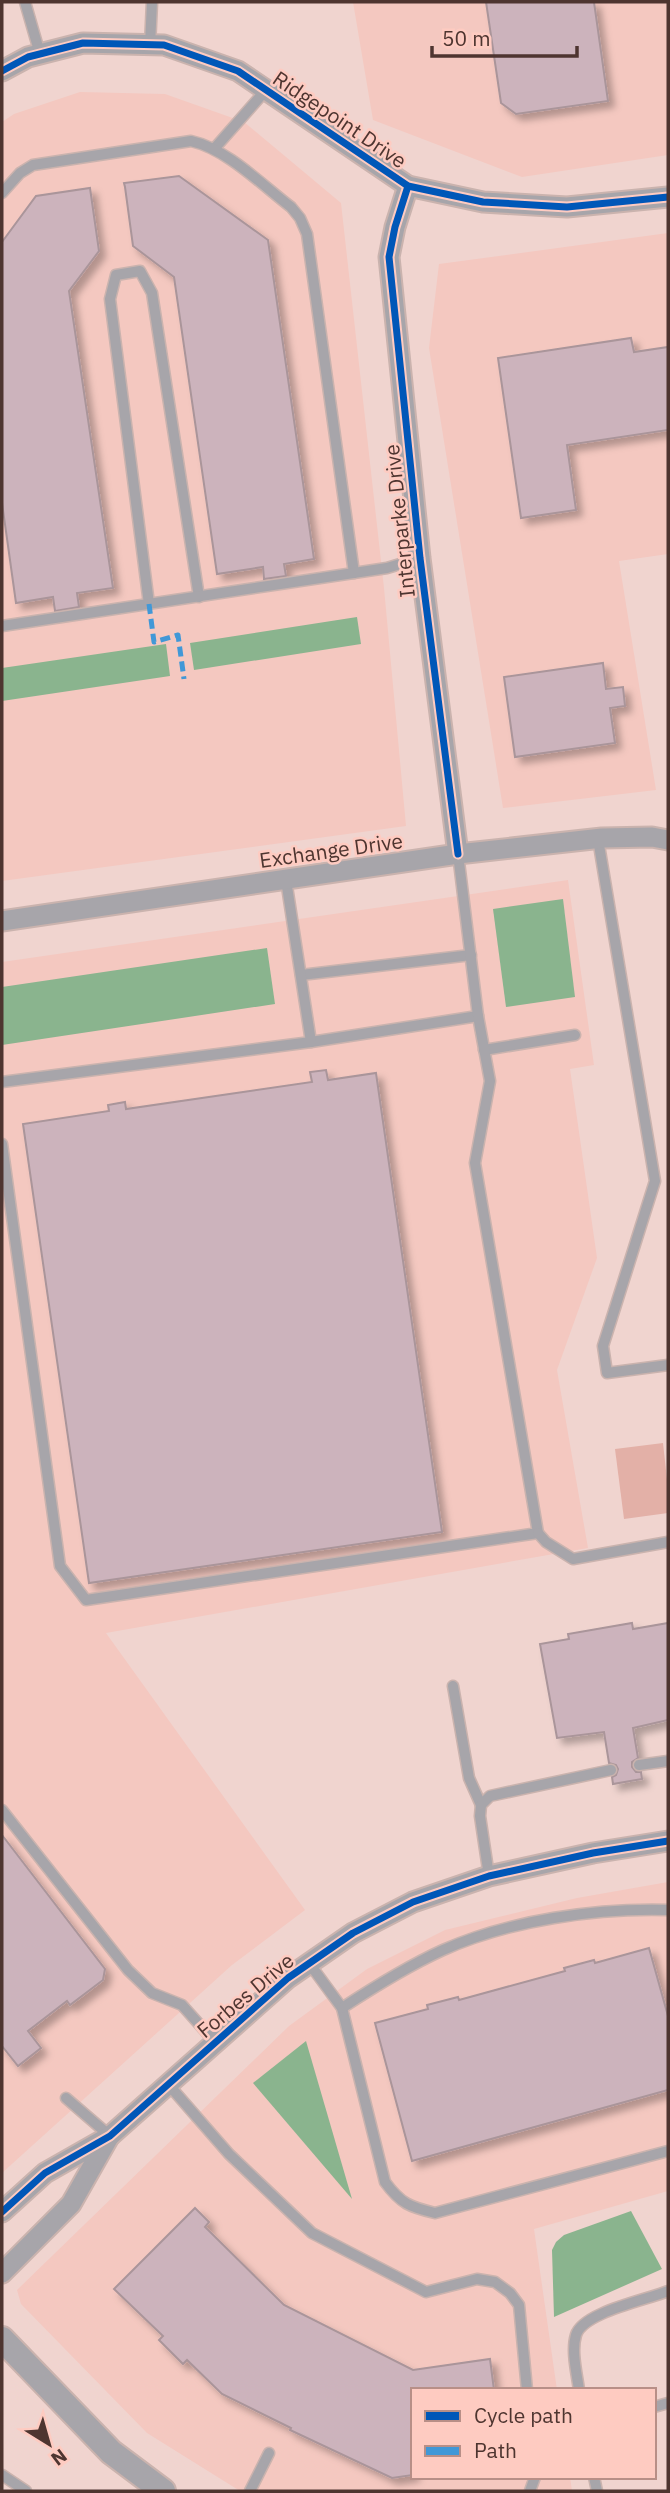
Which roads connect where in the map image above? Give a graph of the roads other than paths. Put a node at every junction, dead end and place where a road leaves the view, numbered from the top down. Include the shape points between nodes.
1 (25, 2) edge
2 (152, 2) edge
3 (150, 45) junction
4 (40, 54) junction
5 (2, 71) edge
6 (266, 90) junction
7 (214, 149) junction
8 (408, 186) junction
9 (2, 192) edge
10 (668, 197) edge
11 (420, 558) junction
12 (354, 573) junction
13 (199, 597) junction
14 (149, 604) junction
15 (2, 626) edge
16 (598, 839) junction
17 (668, 840) edge
18 (458, 855) junction
19 (286, 880) junction
20 (2, 921) edge
21 (471, 956) junction
22 (301, 975) junction
23 (478, 1016) junction
24 (575, 1035) dead end
25 (311, 1042) junction
26 (484, 1050) junction
27 (2, 1082) edge
28 (2, 1144) edge
29 (668, 1366) edge
30 (538, 1533) junction
31 (668, 1542) edge
32 (453, 1686) dead end
33 (668, 1761) edge
34 (639, 1765) dead end
35 (611, 1770) dead end
36 (481, 1805) junction
37 (2, 1810) edge
38 (667, 1845) edge
39 (489, 1876) junction
40 (668, 1910) edge
41 (309, 1963) junction
42 (342, 2008) junction
43 (215, 2042) junction
44 (168, 2084) junction
45 (66, 2098) dead end
46 (110, 2136) junction
47 (668, 2151) edge
48 (2, 2212) edge
49 (2, 2273) edge
50 (668, 2291) edge
51 (2, 2339) edge
52 (527, 2388) edge
53 (579, 2388) edge
54 (269, 2453) dead end
55 (2, 2474) edge
56 (26, 2491) edge
57 (163, 2491) edge
58 (250, 2491) edge

1 - 4 lane
2 - 3 lane
3 - 4 street, Ridgepoint Drive via 83,43
3 - 6 street, Ridgepoint Drive via 164,45 238,71
4 - 5 street, Ridgepoint Drive
6 - 7 lane
6 - 8 street, Ridgepoint Drive
7 - 9 lane via 191,141 33,165
7 - 12 lane via 291,207 307,234
8 - 10 street, Ridgepoint Drive via 483,202 567,207
8 - 11 street, Interparke Drive via 389,257
11 - 12 lane
11 - 18 street, Interparke Drive
12 - 13 lane
13 - 14 lane
13 - 14 lane via 152,293 139,271 116,275 110,299
14 - 15 lane
16 - 17 street, Exchange Drive
16 - 18 street, Exchange Drive
16 - 29 lane via 655,1181 603,1346 607,1373
18 - 19 street, Exchange Drive
18 - 21 lane
19 - 20 street, Exchange Drive
19 - 22 lane
21 - 22 lane
21 - 23 lane
22 - 25 lane
23 - 25 lane
23 - 26 lane
24 - 26 lane
25 - 27 lane
26 - 30 lane via 490,1081 475,1163
28 - 30 lane via 60,1566 86,1600
30 - 31 lane via 573,1559
32 - 36 lane via 469,1778
33 - 34 lane
35 - 36 lane via 499,1793
36 - 39 lane
37 - 43 lane via 128,1970 152,1993 182,2005
38 - 39 street, Forbes Drive via 593,1853
39 - 41 street, Forbes Drive via 413,1902 353,1933
40 - 42 lane via 597,1912 491,1933 444,1949
41 - 42 lane
41 - 43 street, Forbes Drive
42 - 47 lane via 386,2182 397,2199 415,2208 435,2213
43 - 44 street, Forbes Drive
44 - 46 street, Forbes Drive
44 - 52 lane via 229,2154 312,2233 426,2292 477,2279 495,2282 509,2293 519,2305
45 - 46 lane
46 - 48 street, Forbes Drive via 44,2173
46 - 49 street, Forbes Drive via 71,2204
50 - 53 lane via 595,2316 579,2329 575,2336
51 - 57 street via 111,2452
54 - 58 lane
55 - 56 lane

